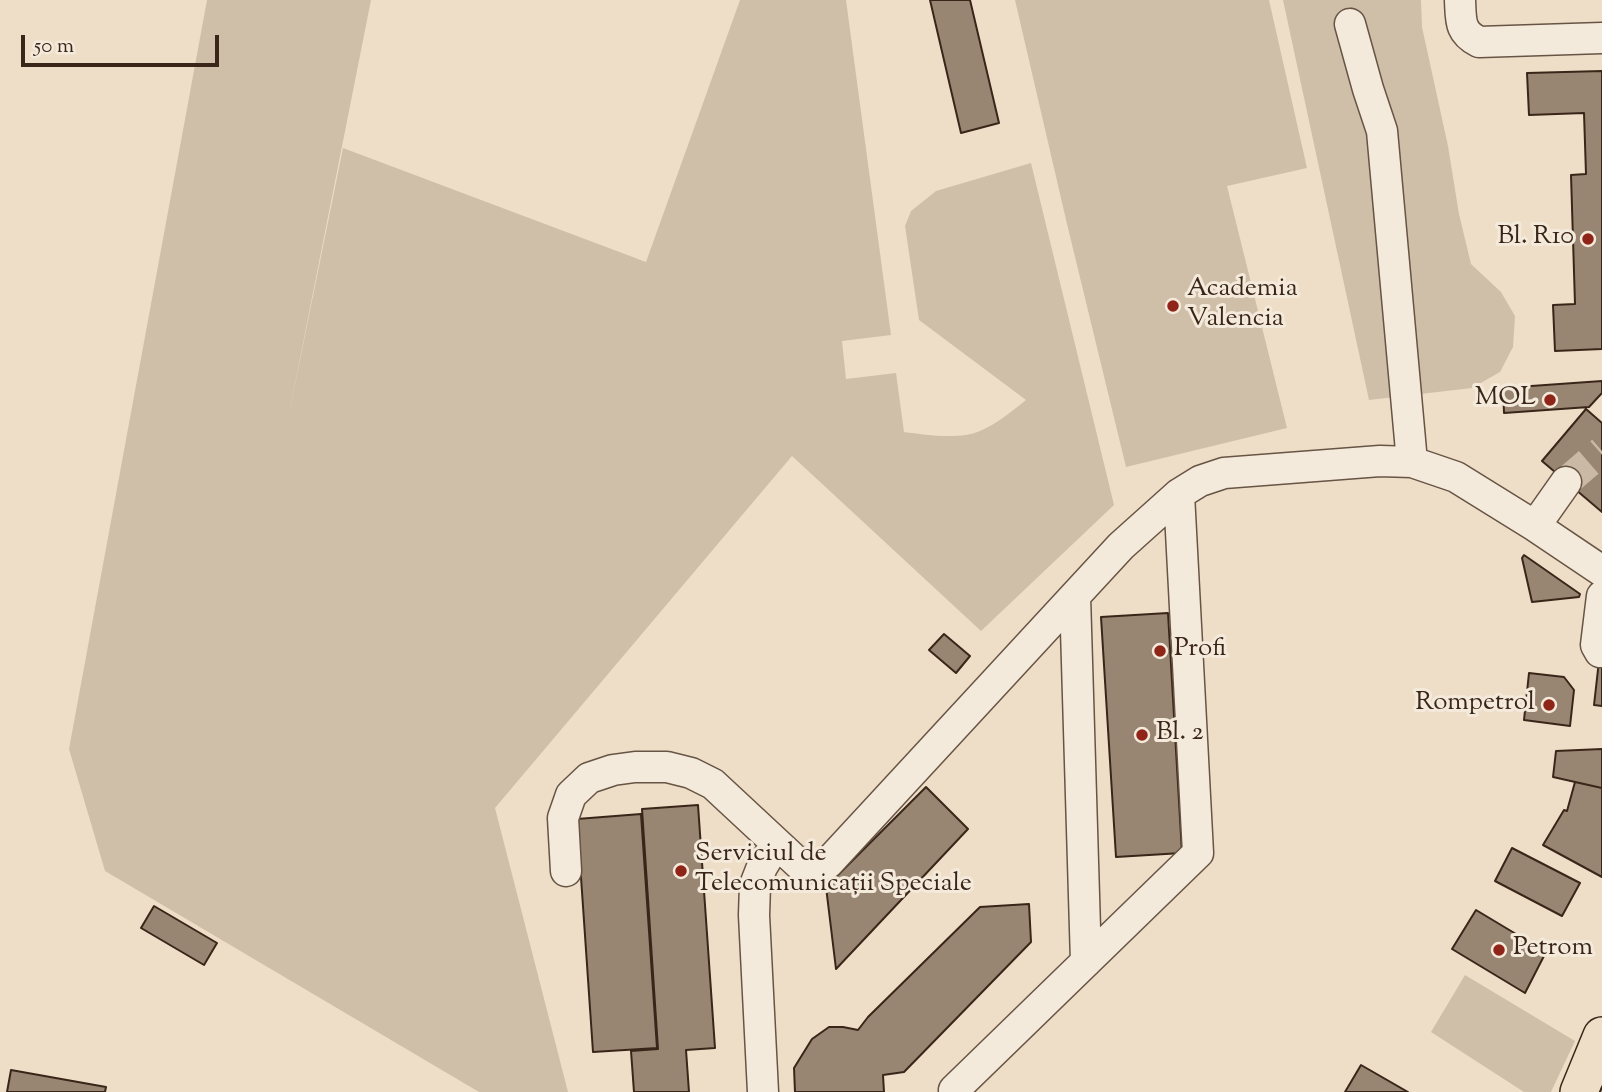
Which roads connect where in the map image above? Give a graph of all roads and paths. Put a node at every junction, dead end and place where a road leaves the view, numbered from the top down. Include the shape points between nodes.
1 (1460, 0) edge
2 (1350, 24) dead end
3 (1602, 38) edge
4 (1412, 463) junction
5 (1566, 482) tunnel mouth
6 (1179, 494) junction
7 (1535, 526) junction
8 (1602, 571) edge
9 (1075, 596) junction
10 (1602, 596) edge
11 (1600, 652) dead end
12 (776, 844) junction
13 (566, 871) dead end
14 (1087, 962) junction
15 (1602, 1036) edge
16 (763, 1092) edge
17 (955, 1092) edge
18 (1579, 1092) edge

1 - 3 lane via 1462,25 1479,42
2 - 4 lane via 1382,131
4 - 6 lane via 1380,461 1224,473
4 - 7 lane via 1455,477
5 - 7 lane
6 - 9 lane
6 - 14 lane via 1198,853
7 - 8 lane
9 - 12 lane via 828,863 813,868 799,864
9 - 14 lane
10 - 11 lane via 1596,645
12 - 13 lane via 713,784 667,767 635,767 589,778 571,795 563,818
12 - 16 lane via 755,885
14 - 17 lane
15 - 18 main road

